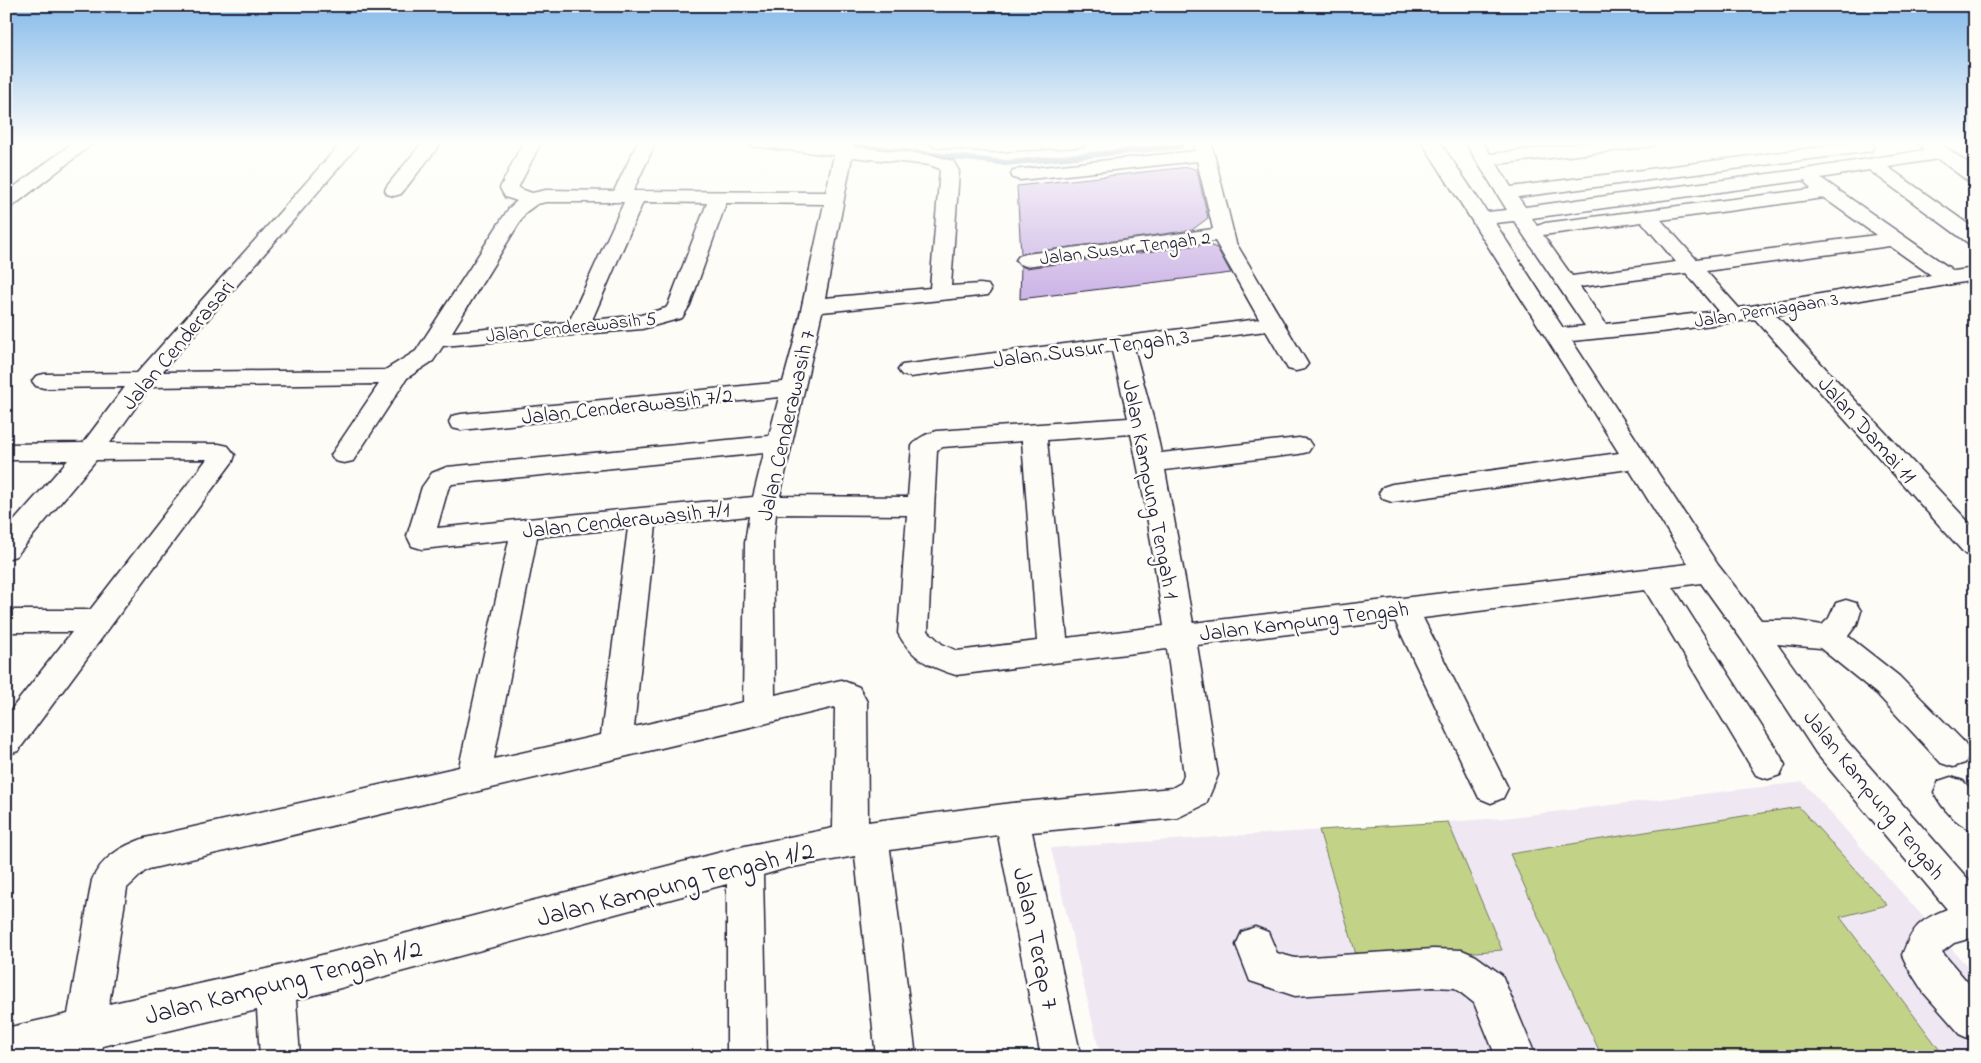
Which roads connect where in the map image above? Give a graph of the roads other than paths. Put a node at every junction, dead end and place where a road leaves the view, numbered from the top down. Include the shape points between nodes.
1 (20, 192) edge
2 (307, 192) edge
3 (511, 192) edge
4 (630, 192) edge
5 (836, 192) edge
6 (948, 192) edge
7 (1214, 192) edge
8 (1464, 192) edge
9 (1517, 192) edge
10 (1683, 192) edge
11 (1829, 192) joint
12 (1910, 192) edge
13 (1506, 193) joint
14 (628, 197) junction
15 (718, 198) junction
16 (835, 198) junction
17 (530, 199) junction
18 (6, 202) edge
19 (1519, 214) junction
20 (1647, 216) junction
21 (1482, 219) junction
22 (1532, 231) junction
23 (1223, 234) junction
24 (1895, 239) junction
25 (1975, 239) edge
26 (1026, 260) dead end
27 (1690, 265) junction
28 (1975, 274) edge
29 (1949, 278) junction
30 (1566, 283) junction
31 (980, 290) dead end
32 (940, 294) junction
33 (813, 306) junction
34 (1761, 312) junction
35 (1733, 315) junction
36 (1272, 324) junction
37 (578, 327) junction
38 (1600, 332) junction
39 (1556, 335) junction
40 (435, 340) junction
41 (1121, 343) junction
42 (1296, 364) dead end
43 (910, 370) dead end
44 (392, 376) junction
45 (143, 380) junction
46 (44, 381) dead end
47 (794, 388) junction
48 (460, 422) dead end
49 (1143, 424) junction
50 (1034, 432) junction
51 (780, 443) junction
52 (1299, 446) dead end
53 (91, 450) junction
54 (6, 452) edge
55 (344, 455) dead end
56 (1636, 459) junction
57 (1151, 463) junction
58 (1392, 493) dead end
59 (764, 505) junction
60 (920, 506) junction
61 (642, 517) junction
62 (525, 529) junction
63 (1975, 547) edge
64 (6, 549) edge
65 (1708, 572) junction
66 (1652, 578) junction
67 (1403, 608) junction
68 (1846, 611) dead end
69 (6, 621) edge
70 (98, 621) junction
71 (1753, 632) junction
72 (1180, 635) junction
73 (1828, 637) junction
74 (1053, 650) junction
75 (760, 710) junction
76 (6, 741) edge
77 (616, 744) junction
78 (1953, 753) dead end
79 (1768, 765) dead end
80 (473, 779) junction
81 (1491, 788) dead end
82 (1951, 792) dead end
83 (1975, 816) edge
84 (1012, 818) junction
85 (860, 839) junction
86 (745, 862) junction
87 (1975, 915) edge
88 (1975, 919) edge
89 (1255, 945) dead end
90 (275, 986) junction
91 (1975, 1021) edge
92 (84, 1043) edge
93 (6, 1048) edge
94 (280, 1057) edge
95 (747, 1057) edge
96 (896, 1057) edge
97 (1061, 1057) edge
98 (1516, 1057) edge

1 - 18 street
2 - 45 street, Jalan Cenderasari
3 - 17 street
4 - 14 street
5 - 16 street, Jalan Cenderawasih 7
6 - 32 street
7 - 23 street
8 - 21 street, Jalan Kampung Tengah
9 - 13 street
10 - 19 street
11 - 20 street
11 - 24 street
12 - 25 street
13 - 19 street
14 - 15 street
14 - 17 street via 546,196
14 - 37 street
15 - 16 street
15 - 37 street, Jalan Cenderawasih 5 via 674,313 642,322
16 - 33 street, Jalan Cenderawasih 7
17 - 40 street via 518,208
19 - 21 street
19 - 22 street
20 - 22 street
20 - 27 street
21 - 39 street, Jalan Kampung Tengah
22 - 30 street
23 - 26 street, Jalan Susur Tengah 2
23 - 36 street
24 - 27 street
24 - 29 street
27 - 30 street
27 - 35 street
28 - 29 street, Jalan Perniagaan 3
29 - 34 street, Jalan Perniagaan 3
30 - 38 street
31 - 32 street
32 - 33 street
33 - 47 street, Jalan Cenderawasih 7
34 - 35 street, Jalan Perniagaan 3
34 - 63 street, Jalan Damai 11
35 - 38 street, Jalan Perniagaan 3
36 - 41 street, Jalan Susur Tengah 3
36 - 42 street
37 - 40 street, Jalan Cenderawasih 5
38 - 39 street, Jalan Perniagaan 3
39 - 56 street, Jalan Kampung Tengah
40 - 44 street via 425,356
41 - 43 street, Jalan Susur Tengah 3
41 - 49 street, Jalan Kampung Tengah 1
44 - 45 street
44 - 55 street
45 - 46 street
45 - 53 street, Jalan Cenderasari
47 - 48 street, Jalan Cenderawasih 7/2
47 - 51 street, Jalan Cenderawasih 7
49 - 50 street
49 - 57 street, Jalan Kampung Tengah 1
50 - 60 street via 936,439 925,446
50 - 74 street
51 - 59 street, Jalan Cenderawasih 7
51 - 62 street, Jalan Cenderawasih 7/1 via 447,476 435,487 421,534 422,539
52 - 57 street
53 - 54 street
53 - 64 street, Jalan Cenderasari
53 - 70 street via 211,451 222,455
56 - 58 street
56 - 65 street, Jalan Kampung Tengah
57 - 72 street, Jalan Kampung Tengah 1
59 - 60 street, Jalan Cenderawasih 7/1
59 - 61 street, Jalan Cenderawasih 7/1
59 - 75 street, Jalan Cenderawasih 7 via 758,543
60 - 74 street, Jalan Kampung Tengah via 912,633 920,645 931,654 956,663
61 - 62 street, Jalan Cenderawasih 7/1
61 - 77 street
62 - 80 street
65 - 66 street, Jalan Kampung Tengah
65 - 71 street, Jalan Kampung Tengah
66 - 67 street, Jalan Kampung Tengah
66 - 79 street
67 - 72 street, Jalan Kampung Tengah
67 - 81 street
68 - 73 street via 1842,624
69 - 70 street
70 - 76 street
71 - 73 street via 1792,632
71 - 87 street, Jalan Kampung Tengah via 1828,743
72 - 74 street, Jalan Kampung Tengah
72 - 84 street, Jalan Kampung Tengah 1/2 via 1200,775 1194,793 1178,803
73 - 78 street via 1888,685
75 - 77 street
75 - 85 street via 834,694 848,696
77 - 80 street
80 - 92 street via 144,854 131,860 110,880
82 - 83 street
84 - 85 street, Jalan Kampung Tengah 1/2
84 - 97 street, Jalan Terap 7
85 - 86 street, Jalan Kampung Tengah 1/2
85 - 96 street
86 - 90 street, Jalan Kampung Tengah 1/2
86 - 95 street
88 - 91 street via 1942,928 1925,942 1921,955
89 - 98 street via 1264,968 1295,977 1462,969 1488,989
90 - 92 street, Jalan Kampung Tengah 1/2
90 - 94 street
92 - 93 street, Jalan Kampung Tengah 1/2

